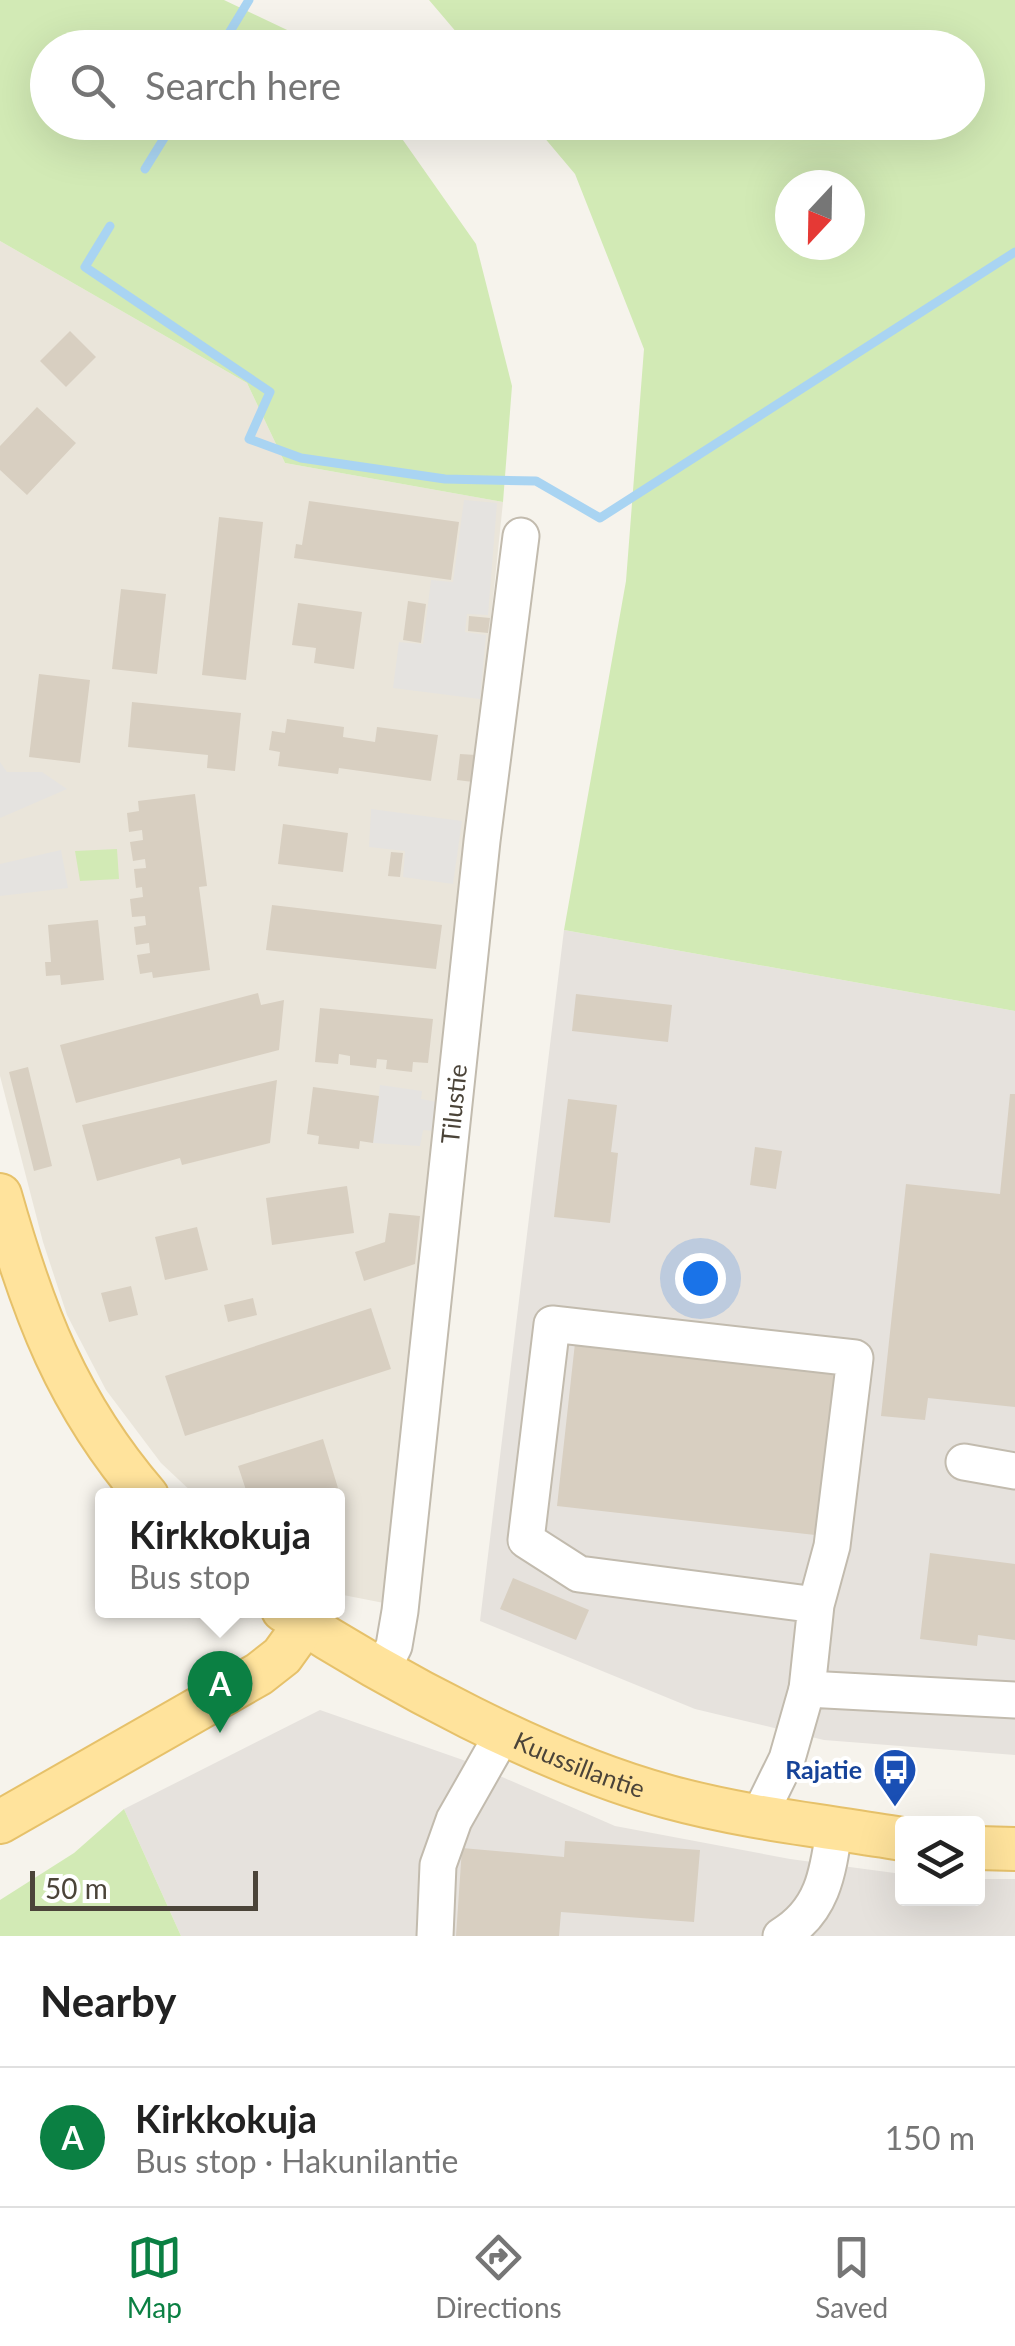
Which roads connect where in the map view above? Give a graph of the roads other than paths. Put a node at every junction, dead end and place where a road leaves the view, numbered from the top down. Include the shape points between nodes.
1 (520, 536) dead end
2 (0, 1196) edge
3 (964, 1462) dead end
4 (1015, 1471) edge
5 (141, 1488) edge
6 (816, 1606) junction
7 (294, 1618) edge
8 (383, 1668) junction
9 (808, 1689) junction
10 (1015, 1700) edge
11 (504, 1732) junction
12 (758, 1818) junction
13 (0, 1822) edge
14 (834, 1830) junction
15 (895, 1838) edge
16 (985, 1848) edge
17 (1015, 1849) edge
18 (434, 1936) edge
19 (781, 1936) edge

1 - 8 street, Tilustie via 400,1612
2 - 5 main road via 23,1277 68,1386
3 - 4 street
6 - 6 street via 579,1574 526,1540 552,1324 855,1358 832,1546
6 - 9 street
7 - 8 main road, Kuussillantie
7 - 13 main road via 282,1656 259,1674
8 - 11 main road, Kuussillantie
9 - 10 street
9 - 12 street via 788,1759
11 - 12 main road, Kuussillantie via 666,1796
11 - 18 street via 454,1820 438,1865
12 - 14 main road, Kuussillantie
14 - 15 main road, Kuussillantie
14 - 19 street via 827,1882 804,1922
16 - 17 main road

